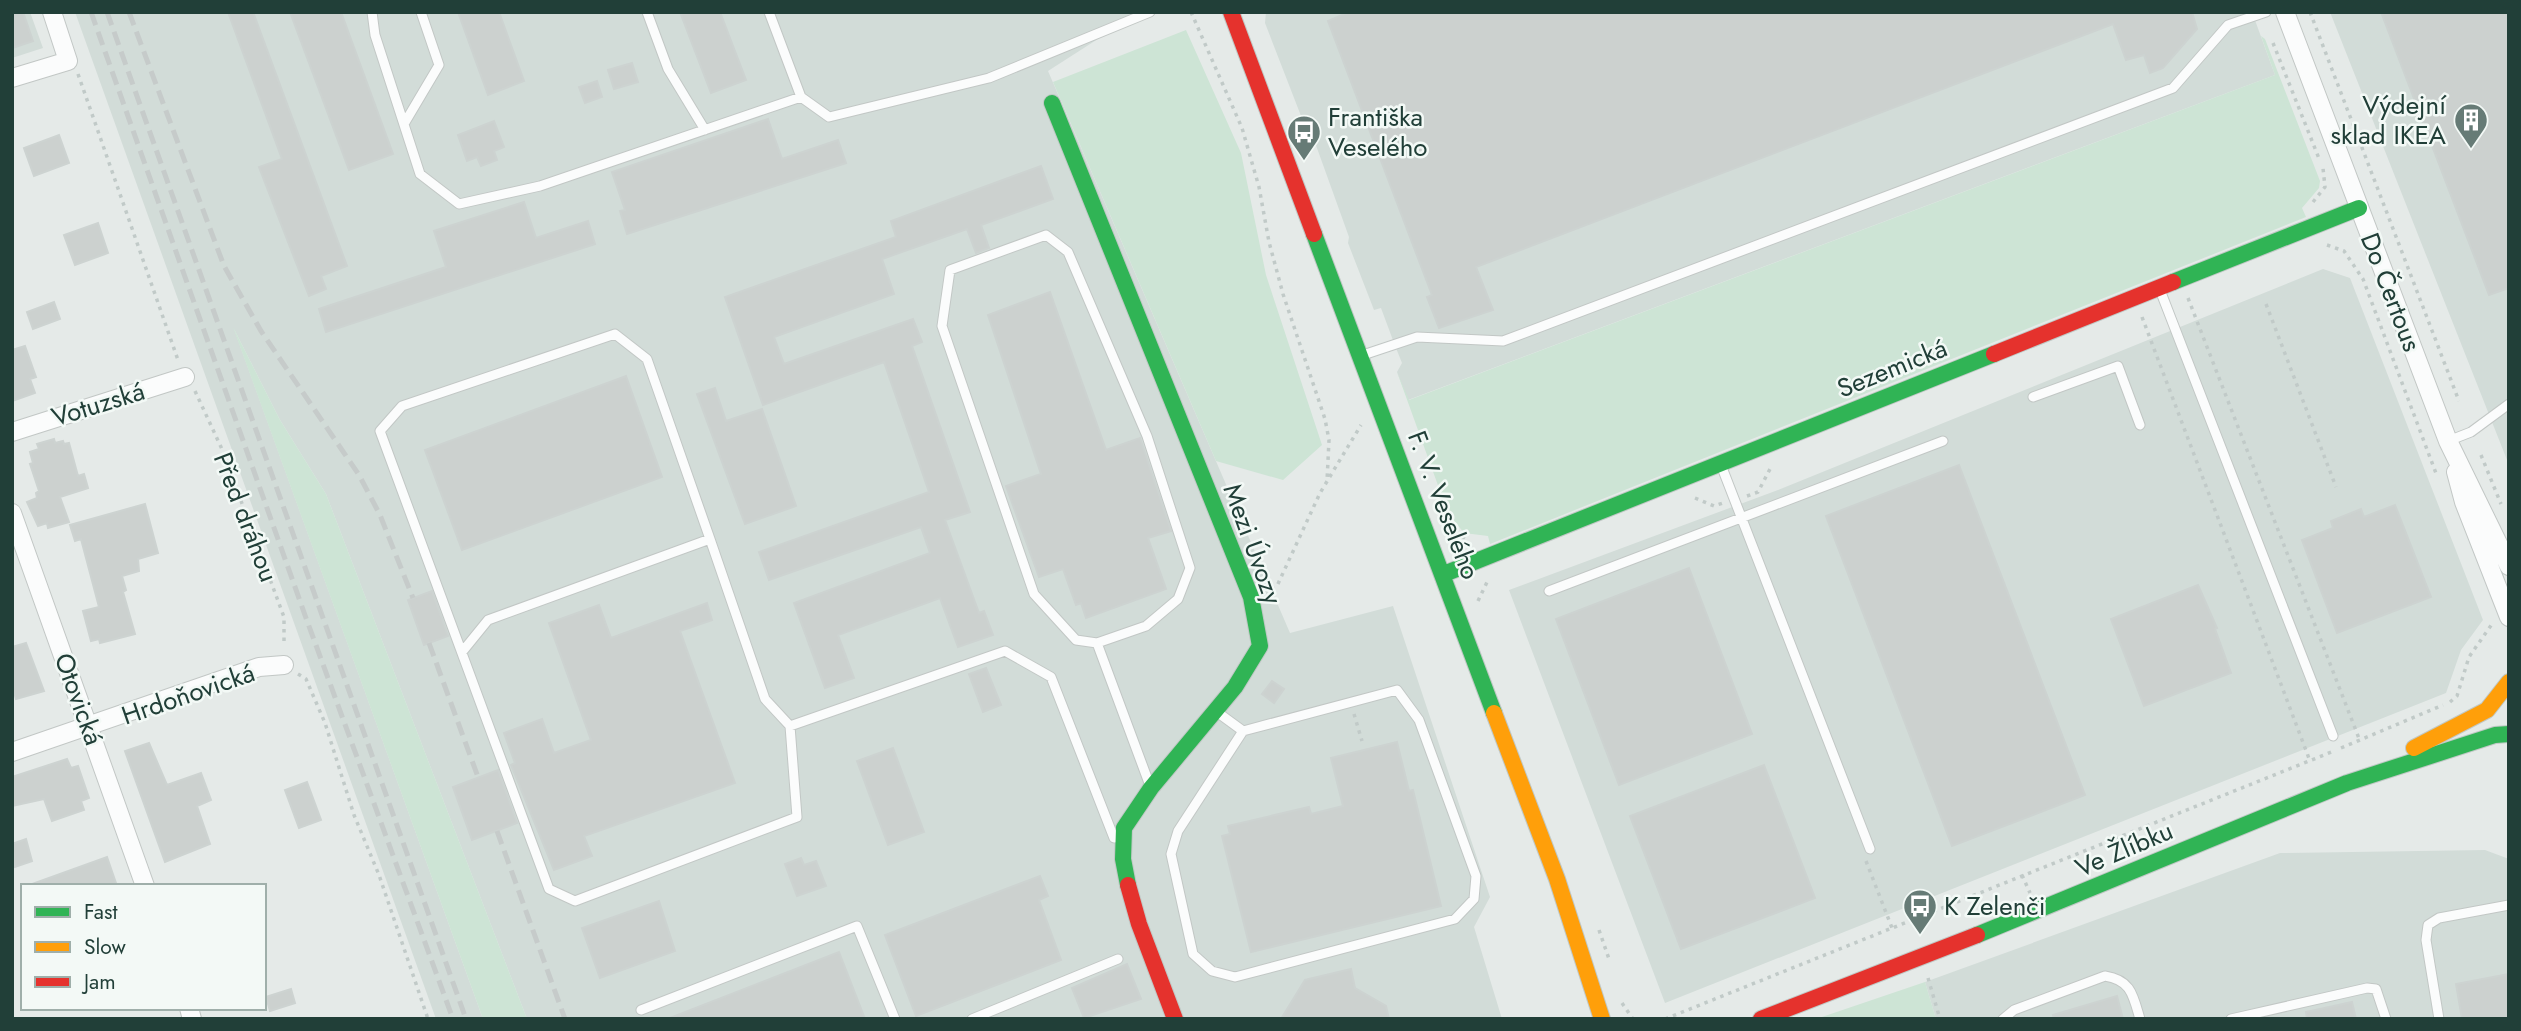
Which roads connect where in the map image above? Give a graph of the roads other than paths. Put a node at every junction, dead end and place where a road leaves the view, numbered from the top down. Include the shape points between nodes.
1 (52, 12) edge
2 (372, 12) edge
3 (421, 12) edge
4 (647, 12) edge
5 (769, 12) edge
6 (1150, 12) edge
7 (1231, 12) edge
8 (2266, 12) edge
9 (2285, 12) edge
10 (12, 78) edge
11 (801, 97) junction
12 (1052, 103) dead end
13 (404, 124) junction
14 (705, 130) junction
15 (2359, 208) junction
16 (2159, 288) junction
17 (1361, 356) junction
18 (185, 377) road end
19 (2033, 397) dead end
20 (2509, 404) edge
21 (2140, 425) dead end
22 (12, 432) edge
23 (1943, 441) dead end
24 (2448, 441) junction
25 (1720, 464) junction
26 (12, 513) edge
27 (1741, 518) junction
28 (710, 539) junction
29 (2509, 566) edge
30 (1444, 575) junction
31 (1549, 591) dead end
32 (2501, 620) edge
33 (1097, 643) junction
34 (462, 652) junction
35 (284, 665) road end
36 (2508, 684) edge
37 (1216, 710) junction
38 (2509, 713) edge
39 (790, 726) junction
40 (89, 728) junction
41 (1242, 731) junction
42 (2509, 734) edge
43 (2333, 736) dead end
44 (12, 752) edge
45 (2347, 783) junction
46 (1151, 788) junction
47 (1870, 849) road end
48 (1123, 859) junction
49 (144, 884) edge
50 (2509, 905) edge
51 (1118, 959) dead end
52 (641, 1010) dead end
53 (991, 1015) edge
54 (895, 1019) edge
55 (972, 1019) edge
56 (1175, 1019) edge
57 (1602, 1019) edge
58 (1761, 1019) edge
59 (2003, 1019) edge
60 (2140, 1019) edge
61 (2231, 1019) edge
62 (2386, 1019) edge
63 (2439, 1019) edge

1 - 10 street via 68,61
2 - 13 lane
3 - 13 lane via 439,65
4 - 14 lane via 668,69
5 - 11 lane
6 - 11 lane via 989,78 842,114 829,117
7 - 17 street, F. V. Veselého
8 - 17 lane via 2228,25 2173,88 2147,98 1503,341 1417,337
9 - 15 street, Do Čertous
11 - 14 lane
12 - 37 street, Mezi Úvozy via 1251,597 1260,646
13 - 14 lane via 420,174 459,204 540,186
15 - 16 street, Sezemická
15 - 24 street, Do Čertous
16 - 25 street, Sezemická
16 - 43 lane
17 - 30 street, F. V. Veselého
18 - 22 street, Votuzská
19 - 21 lane via 2118,366
20 - 24 lane via 2471,432
23 - 27 lane
24 - 29 street, Do Čertous
24 - 32 street
25 - 27 lane
25 - 30 street, Sezemická
26 - 40 street, Otovická
27 - 31 lane
27 - 47 lane
28 - 34 lane via 488,620
28 - 34 lane via 647,359 615,334 402,406 380,431
28 - 39 lane via 765,698
30 - 57 street, F. V. Veselého via 1556,879
33 - 33 lane via 1076,640 1034,594 942,326 950,270 1046,235 1068,253 1147,436 1190,568 1178,599 1146,626
33 - 46 lane
34 - 39 lane via 550,889 575,901 797,817
35 - 40 street, Hrdoňovická via 259,667
36 - 38 street
36 - 45 street via 2487,710
37 - 41 lane
37 - 46 street, Mezi Úvozy
39 - 48 lane via 1005,651 1051,677
40 - 44 street, Hrdoňovická
40 - 49 street, Otovická
41 - 41 lane via 1396,690 1419,720 1476,876 1474,899 1455,919 1235,977 1212,971 1193,954 1171,854 1178,831
42 - 45 street, Ve Žlíbku
45 - 58 street, Ve Žlíbku via 2025,917
46 - 48 street, Mezi Úvozy via 1124,828
48 - 56 street, Mezi Úvozy via 1139,924
50 - 63 lane via 2439,918 2428,925 2426,940
51 - 53 lane
52 - 54 lane via 857,926
53 - 55 lane
59 - 60 lane via 2014,1010 2105,975 2120,978 2130,987
61 - 62 lane via 2367,988 2376,989

